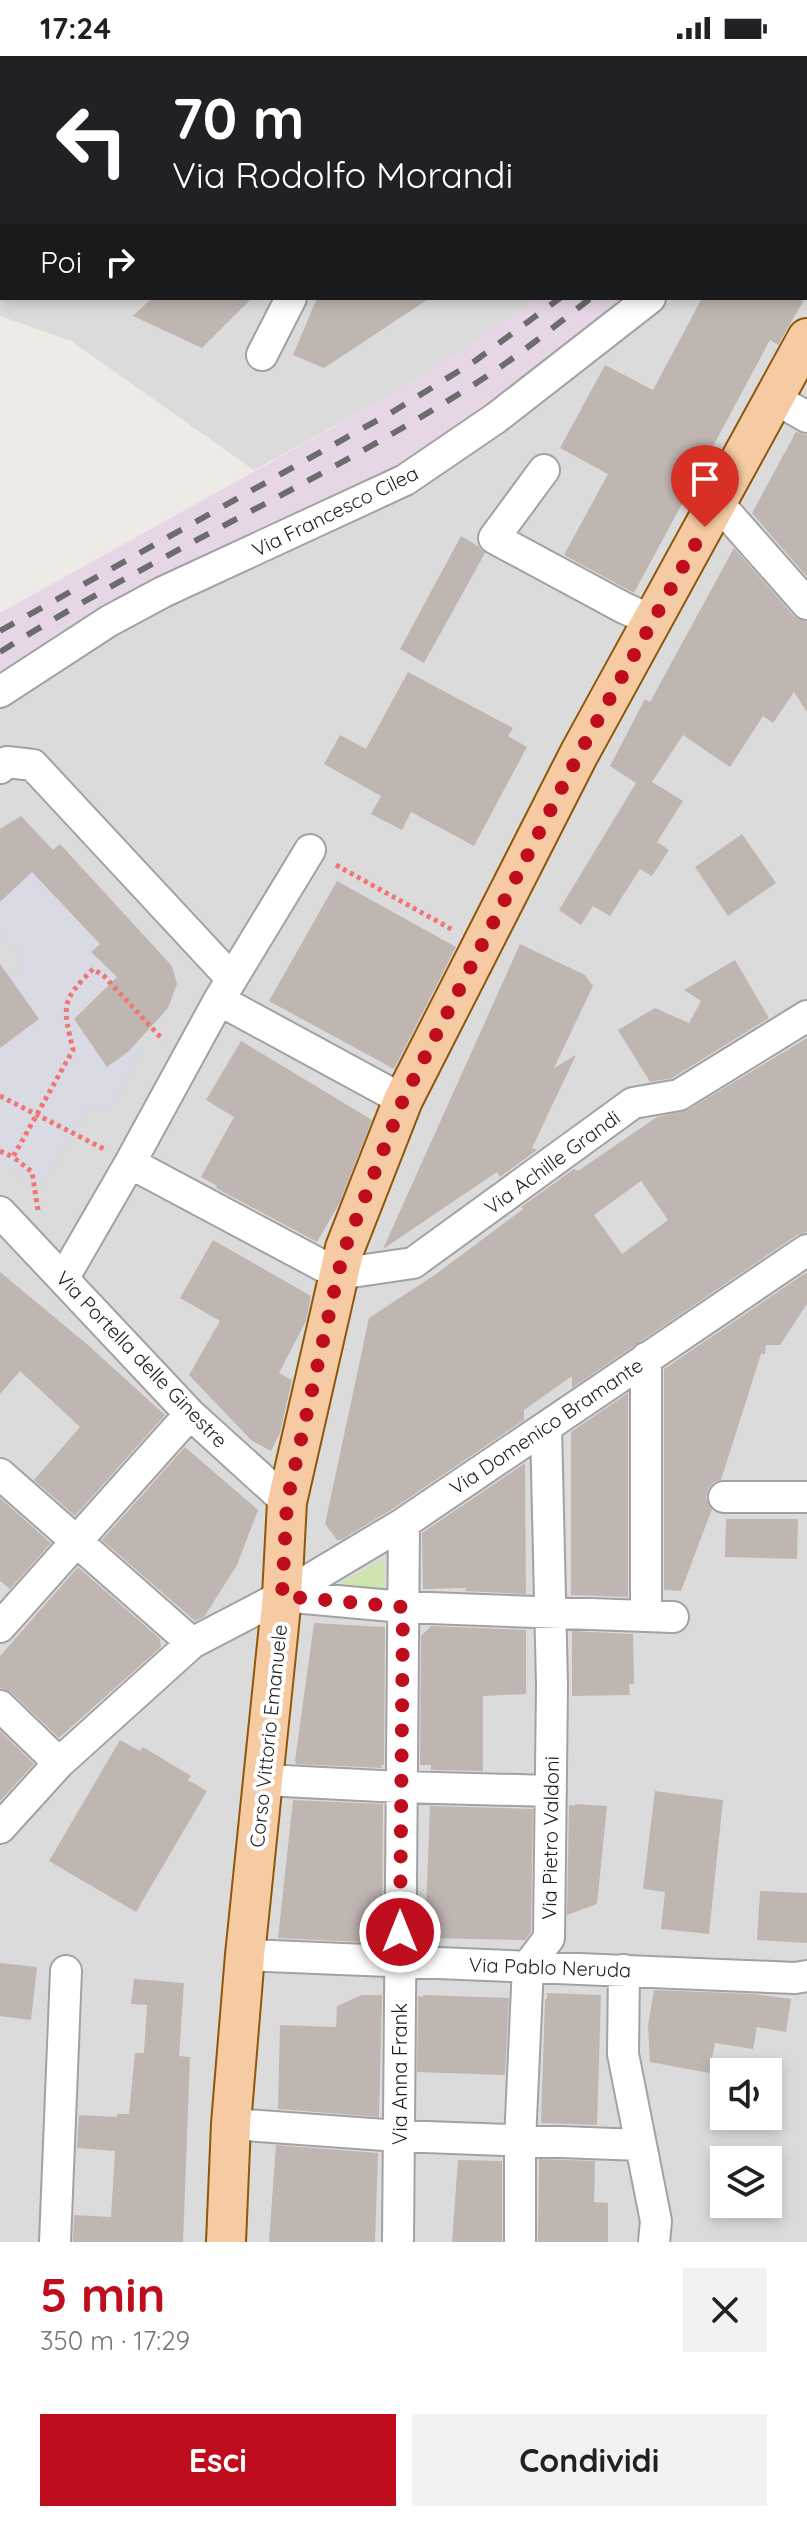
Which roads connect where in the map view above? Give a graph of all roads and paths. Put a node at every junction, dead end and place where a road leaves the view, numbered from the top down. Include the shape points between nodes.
1 (290, 300) edge
2 (647, 300) edge
3 (807, 338) edge
4 (262, 355) dead end
5 (774, 398) junction
6 (807, 417) edge
7 (544, 470) dead end
8 (718, 503) junction
9 (807, 604) edge
10 (653, 621) junction
11 (0, 692) edge
12 (0, 768) edge
13 (310, 850) joint
14 (481, 947) junction
15 (226, 990) junction
16 (807, 1016) edge
17 (185, 1064) junction
18 (0, 1096) edge
19 (403, 1100) junction
20 (37, 1115) junction
21 (0, 1151) edge
22 (13, 1157) junction
23 (130, 1163) junction
24 (0, 1212) edge
25 (27, 1241) junction
26 (807, 1250) edge
27 (338, 1274) junction
28 (63, 1279) junction
29 (646, 1358) junction
30 (190, 1414) junction
31 (546, 1427) junction
32 (0, 1474) edge
33 (724, 1497) dead end
34 (807, 1497) edge
35 (287, 1502) junction
36 (404, 1523) junction
37 (76, 1542) junction
38 (282, 1596) junction
39 (403, 1607) junction
40 (551, 1613) junction
41 (0, 1627) edge
42 (192, 1643) junction
43 (0, 1706) edge
44 (59, 1763) junction
45 (264, 1780) junction
46 (400, 1787) junction
47 (551, 1791) junction
48 (0, 1828) edge
49 (245, 1955) junction
50 (400, 1961) junction
51 (528, 1966) junction
52 (624, 1970) junction
53 (66, 1971) dead end
54 (807, 1976) edge
55 (231, 2124) junction
56 (399, 2136) junction
57 (520, 2141) junction
58 (641, 2145) junction
59 (55, 2242) edge
60 (226, 2242) edge
61 (398, 2242) edge
62 (520, 2242) edge
63 (654, 2242) edge

1 - 4 street
2 - 11 street, Via Francesco Cilea via 496,418 405,480 163,592
3 - 5 main road, Corso Vittorio Emanuele
5 - 6 street
5 - 8 main road, Corso Vittorio Emanuele
7 - 10 street via 494,538
8 - 9 street
8 - 10 main road, Corso Vittorio Emanuele
10 - 14 main road, Corso Vittorio Emanuele
12 - 15 street via 7,762 33,765
13 - 14 path
13 - 15 street
14 - 19 main road, Corso Vittorio Emanuele
15 - 17 street
15 - 19 street
16 - 27 street, Via Achille Grandi via 679,1095 633,1103 413,1263
17 - 20 path via 93,969 68,999 65,1014 73,1050
17 - 23 street
18 - 20 path
19 - 27 main road, Corso Vittorio Emanuele
20 - 22 path
20 - 23 path
21 - 22 path
22 - 25 path via 32,1172 38,1209
23 - 27 street
23 - 28 street
24 - 25 street, Via Portella delle Ginestre
25 - 28 street, Via Portella delle Ginestre
26 - 29 street, Via Domenico Bramante
27 - 35 main road, Corso Vittorio Emanuele
28 - 30 street, Via Portella delle Ginestre
29 - 31 street, Via Domenico Bramante
29 - 40 street via 660,1617
30 - 35 street, Via Portella delle Ginestre
30 - 37 street
31 - 36 street, Via Domenico Bramante
31 - 40 street, Via Pietro Valdoni
32 - 37 street
33 - 34 street
35 - 38 main road, Corso Vittorio Emanuele
36 - 38 street, Via Domenico Bramante
36 - 39 street, Via Anna Frank
37 - 41 street
37 - 42 street
38 - 39 street
38 - 42 street, Via Domenico Bramante
38 - 45 main road, Corso Vittorio Emanuele
39 - 40 street
39 - 46 street, Via Anna Frank
40 - 47 street, Via Pietro Valdoni
42 - 44 street, Via Domenico Bramante
43 - 44 street
44 - 48 street, Via Domenico Bramante
45 - 46 street
45 - 49 main road, Corso Vittorio Emanuele
46 - 47 street
46 - 50 street, Via Anna Frank
47 - 51 street, Via Pietro Valdoni via 549,1938
49 - 50 street, Via Pablo Neruda
49 - 55 main road, Corso Vittorio Emanuele
50 - 51 street, Via Pablo Neruda
50 - 56 street, Via Anna Frank
51 - 52 street, Via Pablo Neruda
51 - 57 street, Via Pietro Valdoni
52 - 54 street, Via Pablo Neruda
52 - 58 street via 623,2054
53 - 59 street
55 - 56 street
55 - 60 main road, Corso Vittorio Emanuele
56 - 57 street
56 - 61 street, Via Anna Frank
57 - 58 street
57 - 62 street, Via Pietro Valdoni
58 - 63 street via 656,2221

